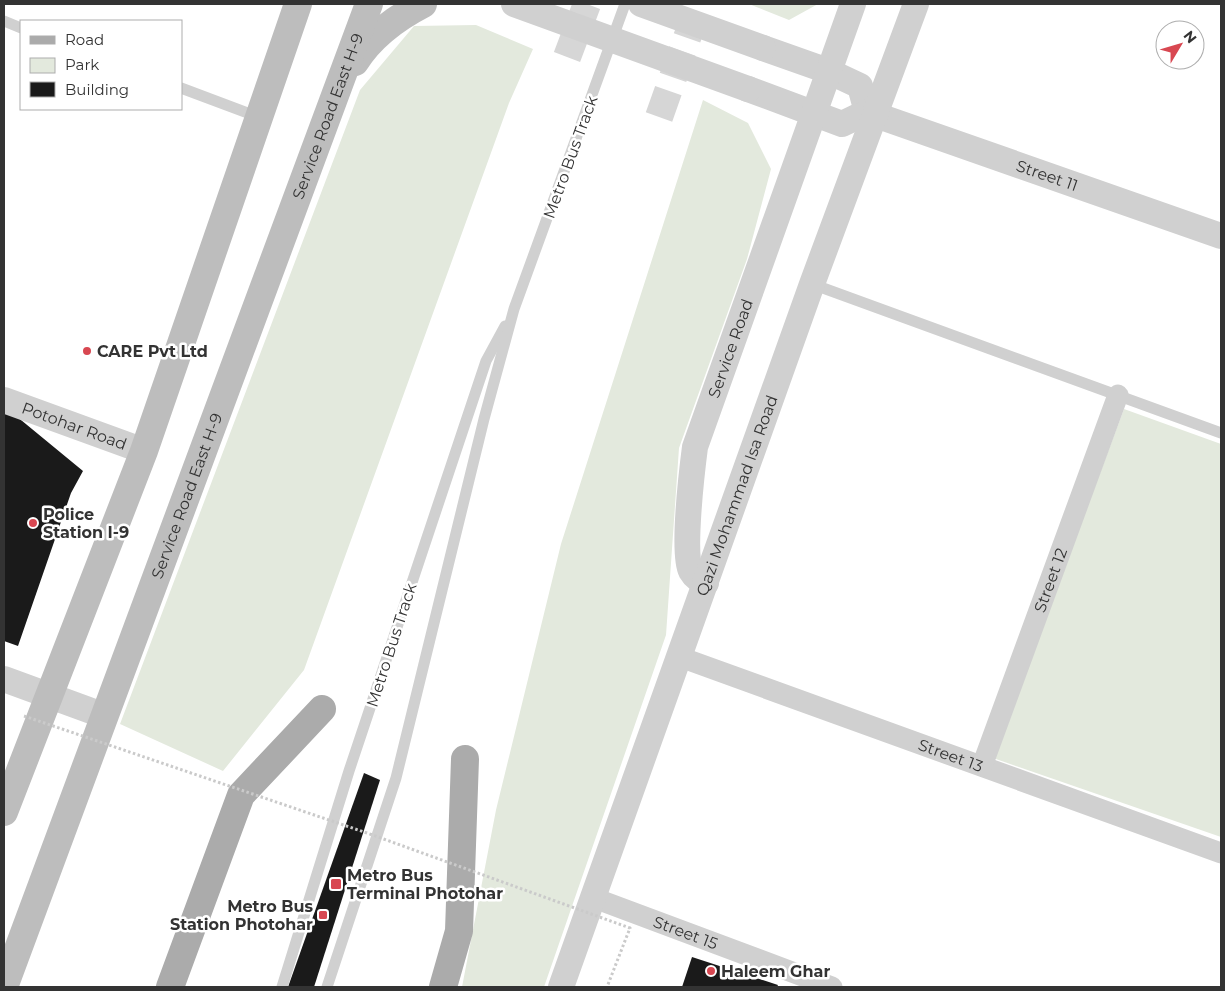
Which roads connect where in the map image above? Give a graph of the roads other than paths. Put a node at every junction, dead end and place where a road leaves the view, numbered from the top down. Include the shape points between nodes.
1 (298, 4) edge
2 (369, 4) edge
3 (423, 4) edge
4 (514, 4) edge
5 (625, 4) edge
6 (641, 4) edge
7 (853, 4) edge
8 (916, 4) edge
9 (4, 21) edge
10 (20, 28) edge
11 (828, 71) junction
12 (341, 83) junction
13 (182, 88) edge
14 (813, 114) junction
15 (871, 114) junction
16 (258, 117) junction
17 (1221, 236) edge
18 (812, 284) junction
19 (514, 309) junction
20 (1118, 395) junction
21 (4, 400) edge
22 (1221, 433) edge
23 (144, 451) junction
24 (706, 583) junction
25 (680, 658) junction
26 (4, 679) edge
27 (49, 695) junction
28 (322, 708) dead end
29 (105, 716) junction
30 (464, 759) dead end
31 (982, 766) junction
32 (4, 812) edge
33 (1221, 853) edge
34 (594, 898) junction
35 (4, 987) edge
36 (170, 987) edge
37 (282, 987) edge
38 (327, 987) edge
39 (443, 987) edge
40 (561, 987) edge
41 (832, 987) edge

1 - 16 main road
2 - 12 main road, Service Road East H-9
3 - 12 main road via 396,18 364,47
4 - 14 street, bridge
5 - 19 lane, Metro Bus Track
6 - 11 street, bridge
7 - 11 street, Service Road
8 - 15 street, Qazi Mohammad Isa Road
9 - 10 lane
11 - 14 street, Service Road
11 - 15 street via 860,86
12 - 29 main road, Service Road East H-9
13 - 16 lane
14 - 15 street via 842,124
14 - 24 street, Service Road via 695,447 689,563 691,572
15 - 17 street, Street 11
15 - 18 street, Qazi Mohammad Isa Road
16 - 23 main road
18 - 20 lane
18 - 24 street, Qazi Mohammad Isa Road
19 - 37 lane, Metro Bus Track via 486,361 349,771
19 - 38 lane, Metro Bus Track via 396,778
20 - 22 lane
20 - 31 street, Street 12
21 - 23 street, Potohar Road
23 - 27 main road
24 - 25 street, Qazi Mohammad Isa Road
25 - 31 street, Street 13
25 - 34 street, Qazi Mohammad Isa Road
26 - 27 street
27 - 29 street
27 - 32 main road
28 - 36 main road via 241,795
29 - 35 main road, Service Road East H-9
30 - 39 main road via 459,930
31 - 33 street, Street 13
34 - 40 street, Qazi Mohammad Isa Road
34 - 41 street, Street 15

